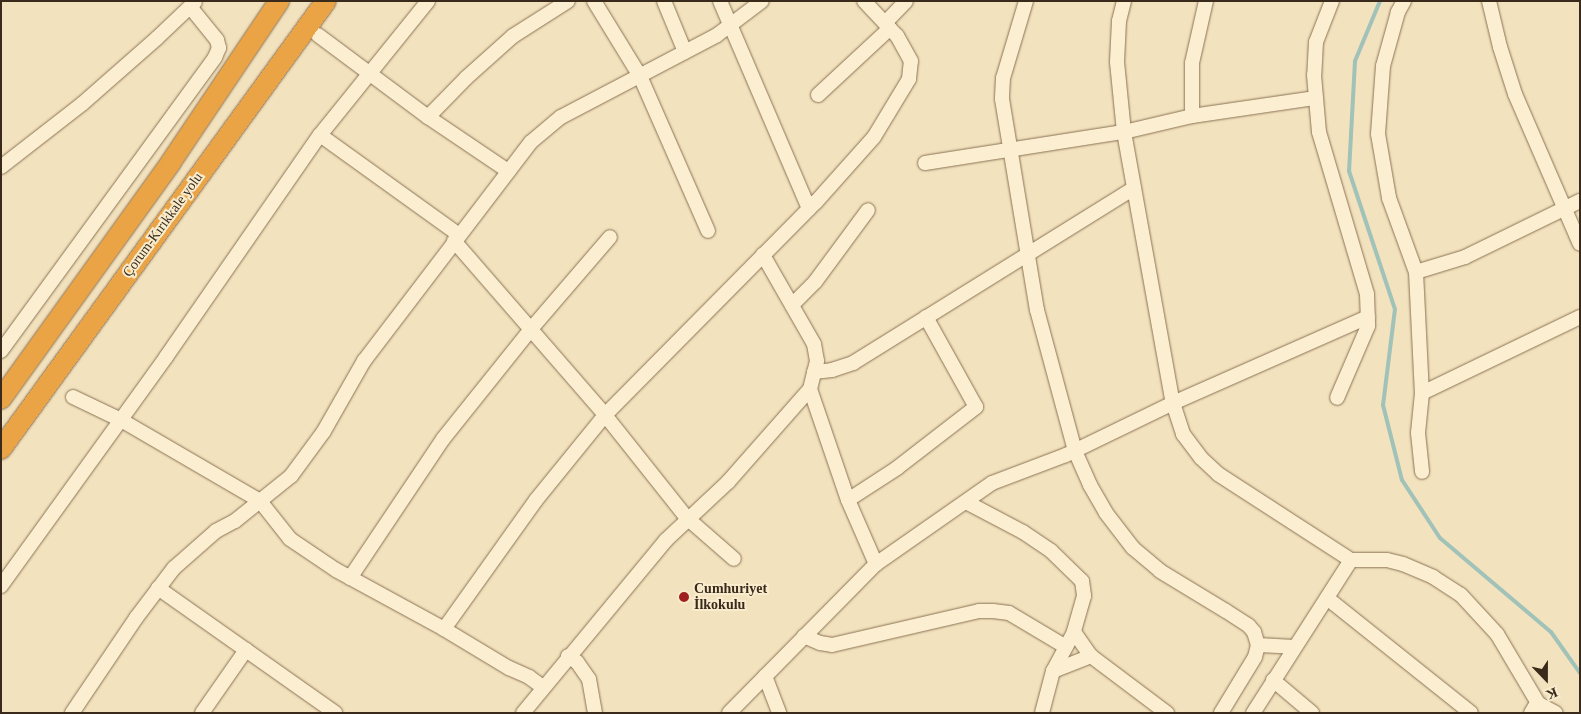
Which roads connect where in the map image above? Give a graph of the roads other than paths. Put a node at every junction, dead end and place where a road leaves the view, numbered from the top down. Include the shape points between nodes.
1 (279, 1) edge
2 (326, 1) edge
3 (428, 1) edge
4 (568, 1) edge
5 (594, 1) edge
6 (664, 1) edge
7 (720, 1) edge
8 (762, 1) edge
9 (864, 1) edge
10 (906, 1) edge
11 (1026, 1) edge
12 (1124, 1) edge
13 (1206, 1) edge
14 (1332, 1) edge
15 (1404, 1) edge
16 (1489, 1) edge
17 (193, 4) edge
18 (730, 25) junction
19 (887, 26) junction
20 (318, 35) dead end
21 (685, 52) junction
22 (370, 73) junction
23 (640, 76) junction
24 (818, 95) dead end
25 (1316, 98) junction
26 (1192, 116) junction
27 (428, 117) junction
28 (1124, 132) junction
29 (320, 135) junction
30 (1010, 150) junction
31 (925, 163) dead end
32 (1, 168) edge
33 (508, 171) junction
34 (1134, 188) junction
35 (1580, 201) edge
36 (1564, 208) junction
37 (809, 209) junction
38 (868, 210) dead end
39 (708, 232) dead end
40 (610, 237) dead end
41 (457, 238) junction
42 (1580, 244) edge
43 (1027, 254) junction
44 (763, 255) junction
45 (1416, 272) junction
46 (792, 306) junction
47 (926, 317) junction
48 (1368, 317) junction
49 (1580, 317) edge
50 (531, 329) junction
51 (1, 351) edge
52 (814, 372) junction
53 (810, 388) junction
54 (1422, 393) junction
55 (72, 398) dead end
56 (1337, 398) dead end
57 (1, 399) edge
58 (1173, 403) junction
59 (605, 415) junction
60 (121, 420) junction
61 (1, 449) edge
62 (1074, 451) junction
63 (1422, 472) dead end
64 (848, 500) junction
65 (260, 501) junction
66 (966, 502) junction
67 (687, 518) junction
68 (734, 559) dead end
69 (1351, 560) junction
70 (876, 564) junction
71 (350, 578) junction
72 (1, 586) edge
73 (158, 588) junction
74 (1326, 598) junction
75 (444, 629) junction
76 (1074, 632) junction
77 (804, 636) junction
78 (1258, 645) junction
79 (1066, 647) junction
80 (1294, 647) junction
81 (246, 650) junction
82 (568, 656) junction
83 (1091, 656) junction
84 (1053, 671) junction
85 (765, 676) junction
86 (1273, 680) junction
87 (543, 687) junction
88 (1537, 710) edge
89 (72, 713) edge
90 (202, 713) edge
91 (335, 713) edge
92 (523, 713) edge
93 (595, 713) edge
94 (729, 713) edge
95 (779, 713) edge
96 (1042, 713) edge
97 (1167, 713) edge
98 (1221, 713) edge
99 (1253, 713) edge
100 (1312, 713) edge
101 (1471, 713) edge
102 (1556, 713) edge

1 - 57 highway via 171,162
2 - 61 highway, Çorum-Kırıkkale yolu
3 - 22 street
4 - 27 street via 513,36
5 - 23 street
6 - 21 street
7 - 18 street
8 - 18 street
9 - 19 street
10 - 19 street
11 - 30 street via 1003,78 1002,99
12 - 28 street via 1119,21 1117,62
13 - 26 street via 1192,63
14 - 25 street via 1316,42
15 - 45 street via 1383,66 1378,134 1389,198
16 - 36 street via 1516,94
17 - 32 street via 82,104
17 - 51 street via 217,40 216,57
18 - 21 street
18 - 37 street
19 - 24 street
19 - 37 street via 911,61 909,79 874,137
20 - 22 street
21 - 23 street
22 - 27 street
22 - 29 street
23 - 33 street via 561,117 531,142
23 - 39 street
25 - 26 street
25 - 48 street via 1319,132 1367,294
26 - 28 street
27 - 33 street
28 - 30 street
28 - 34 street
29 - 41 street
29 - 60 street
30 - 31 street
30 - 43 street
33 - 41 street
34 - 43 street
34 - 58 street
35 - 36 street
36 - 42 street
36 - 45 street via 1465,256
37 - 44 street
38 - 46 street via 815,282
40 - 50 street
41 - 50 street
41 - 65 street via 364,361 324,432 291,476
43 - 47 street
43 - 62 street via 1037,310
44 - 46 street
44 - 59 street
45 - 54 street
46 - 52 street via 814,344 817,361
47 - 52 street via 853,363
47 - 64 street via 976,406 897,468
48 - 56 street via 1368,326
48 - 58 street
49 - 54 street
50 - 59 street
50 - 71 street via 443,439
52 - 53 street
53 - 64 street
53 - 67 street via 728,482
54 - 63 street via 1418,433
55 - 60 street
58 - 62 street
58 - 69 street via 1183,434 1210,466
59 - 67 street
59 - 75 street via 536,500
60 - 65 street
60 - 72 street
62 - 66 street via 992,483
62 - 78 street via 1106,514 1133,548 1160,571 1249,626
64 - 70 street
65 - 71 street via 290,539
65 - 73 street via 216,531 174,568
66 - 70 street
66 - 76 street via 1044,546 1079,576 1084,596
67 - 68 street
67 - 82 street
69 - 74 street
69 - 88 street via 1387,560 1402,564 1433,577 1461,595 1497,634
70 - 77 street
71 - 75 street
73 - 81 street
73 - 89 street
74 - 80 street
74 - 101 street
75 - 87 street
76 - 79 street
76 - 83 street
77 - 79 street via 832,645 979,611 994,611 1008,613
77 - 85 street
78 - 80 street
78 - 98 street via 1255,657
79 - 84 street
80 - 86 street
81 - 90 street
81 - 91 street
82 - 87 street
82 - 93 street via 577,662 589,679
83 - 84 street
83 - 97 street
84 - 96 street
85 - 94 street
85 - 95 street
86 - 99 street
86 - 100 street
87 - 92 street
88 - 102 street

